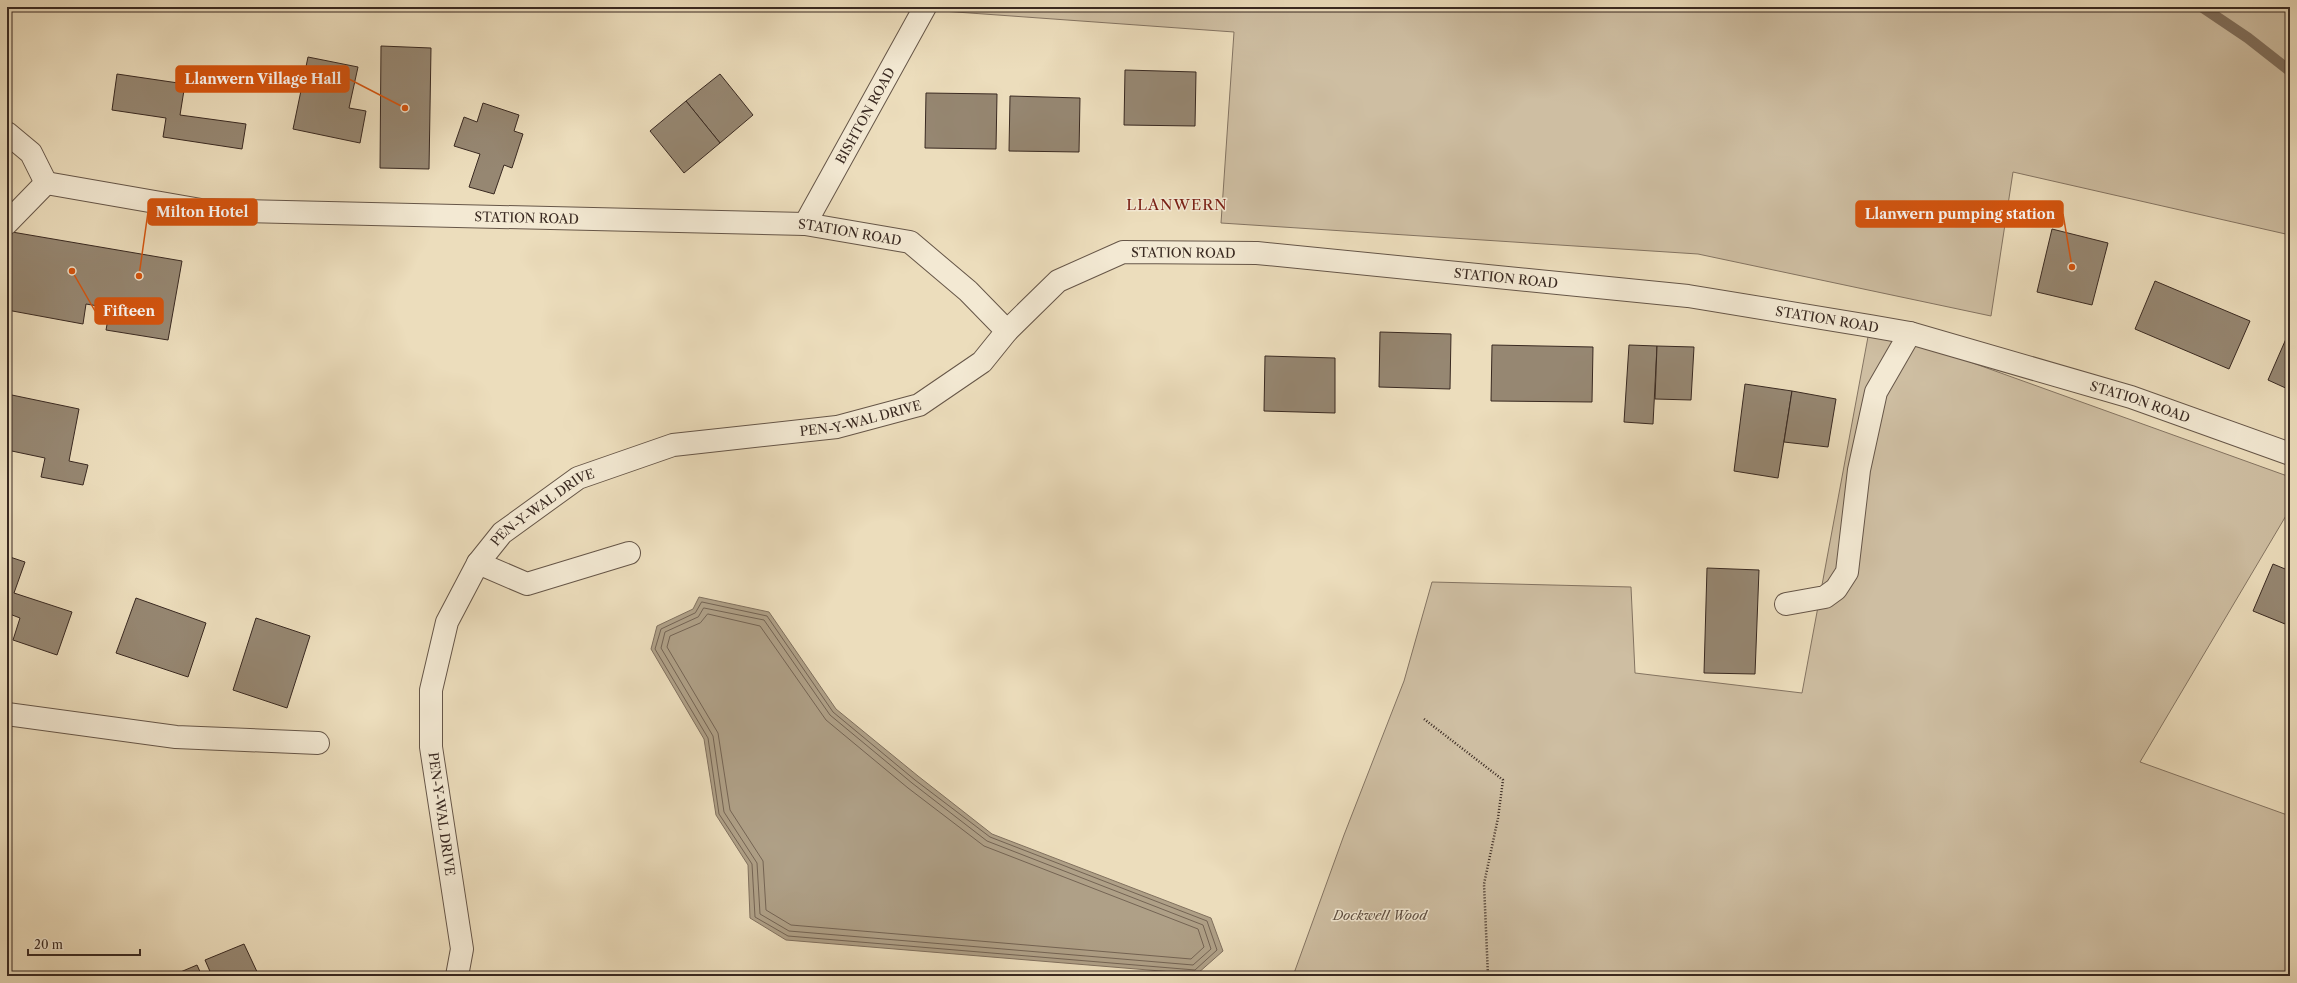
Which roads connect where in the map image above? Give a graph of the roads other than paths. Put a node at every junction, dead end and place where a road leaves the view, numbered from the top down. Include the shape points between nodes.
1 (925, 7) edge
2 (7, 133) edge
3 (46, 183) junction
4 (7, 223) edge
5 (805, 224) junction
6 (1008, 331) junction
7 (1910, 333) junction
8 (2290, 454) edge
9 (629, 554) dead end
10 (478, 562) junction
11 (1786, 604) dead end
12 (7, 714) edge
13 (318, 742) dead end
14 (457, 976) edge

1 - 5 street, BISHTON ROAD
2 - 3 street via 31,153
3 - 4 street
3 - 5 street, STATION ROAD via 201,210
5 - 6 street, STATION ROAD via 910,242 968,291
6 - 7 street, STATION ROAD via 1058,281 1123,252 1257,253 1680,295
6 - 10 street, PEN-Y-WAL DRIVE via 982,362 919,405 837,427 673,445 578,478 502,533
7 - 8 street, STATION ROAD via 2131,397
7 - 11 street via 1876,392 1859,470 1847,572 1836,589 1825,597
9 - 10 street via 527,584
10 - 14 street, PEN-Y-WAL DRIVE via 447,622 431,690 432,747 462,949
12 - 13 street via 176,737

